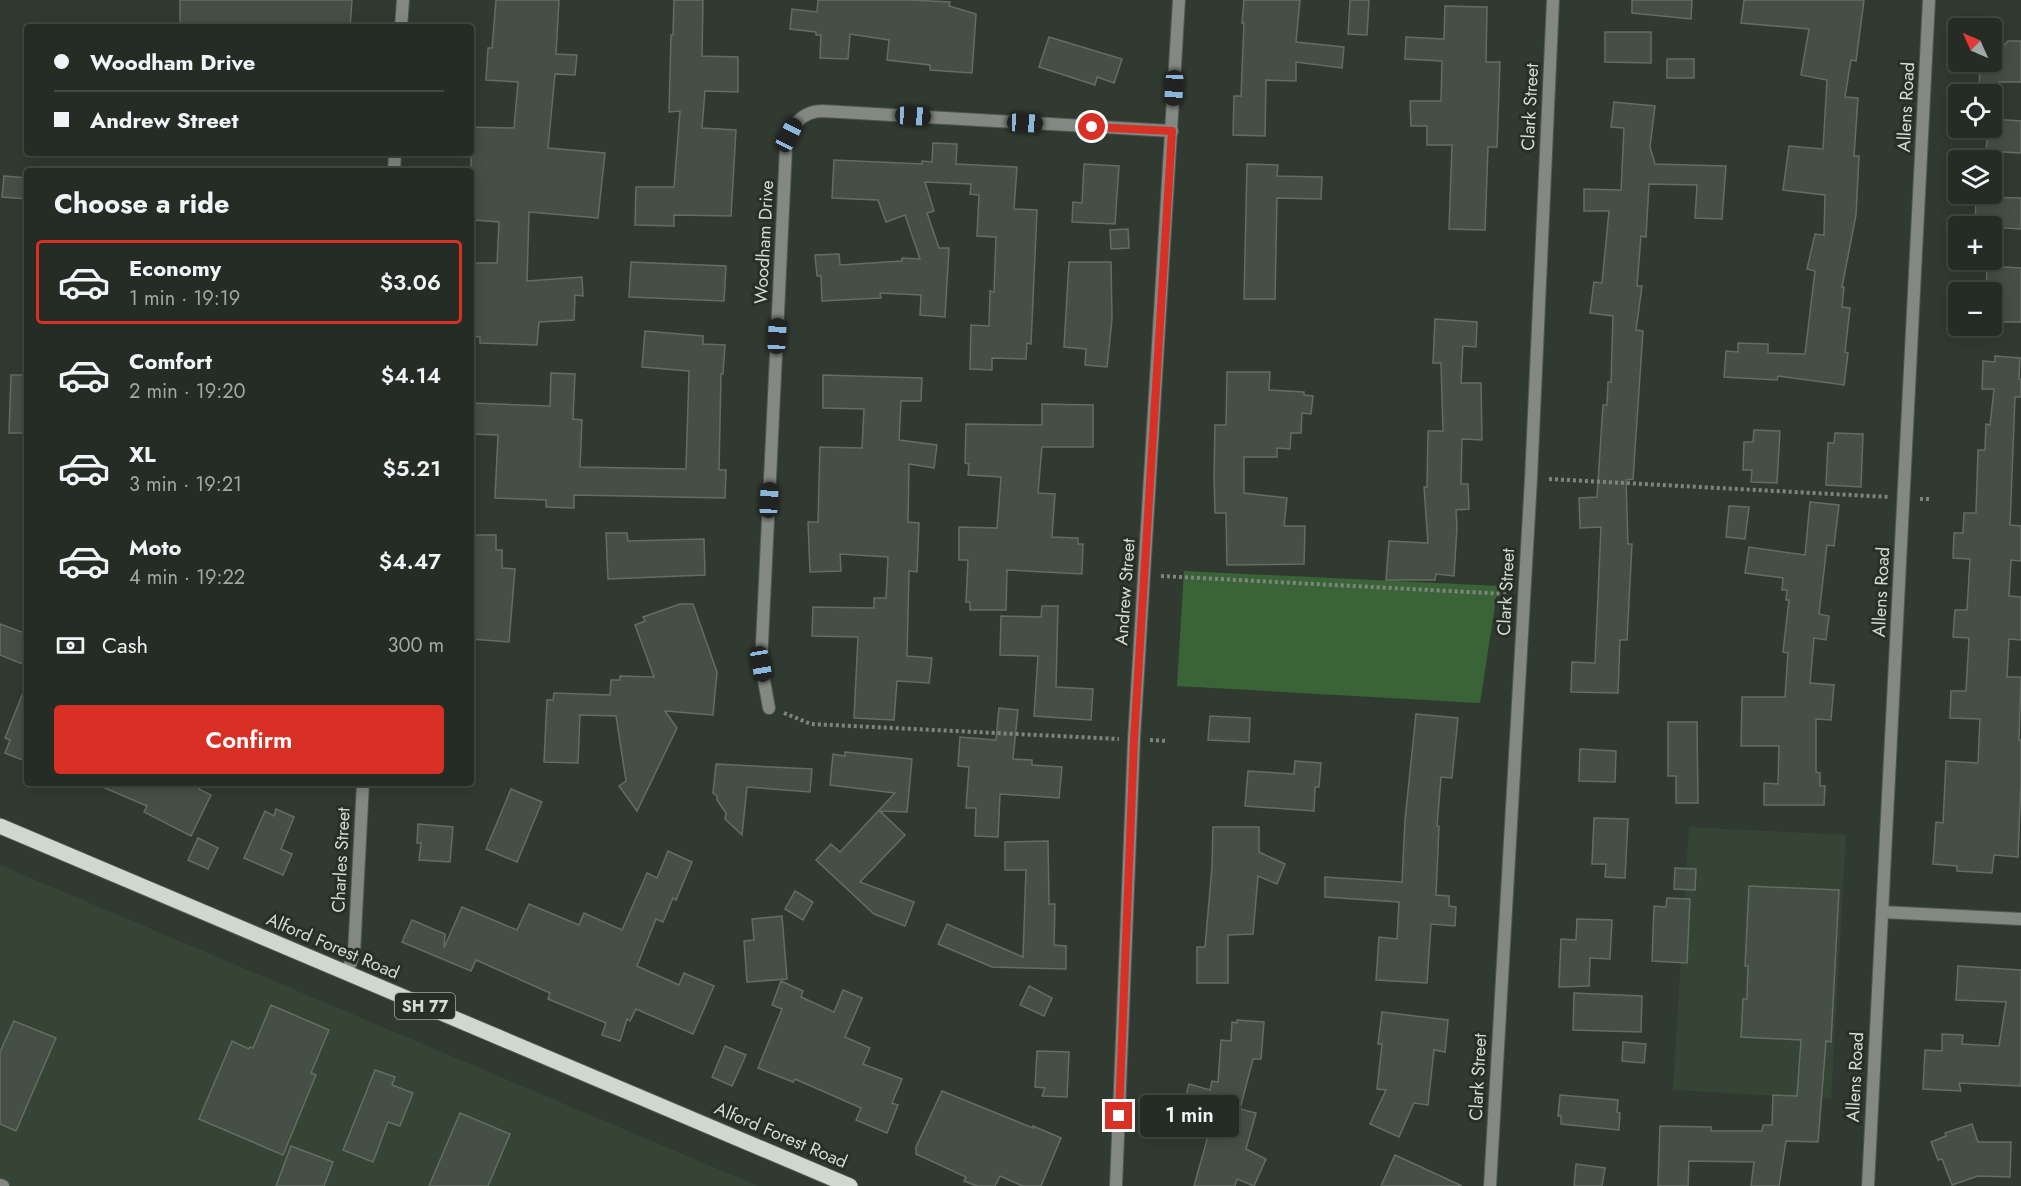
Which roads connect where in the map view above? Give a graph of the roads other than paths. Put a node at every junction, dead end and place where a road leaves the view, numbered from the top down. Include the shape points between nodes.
1 (403, 0) edge
2 (1179, 0) edge
3 (1553, 0) edge
4 (1929, 0) edge
5 (401, 24) edge
6 (1172, 131) junction
7 (769, 708) road end
8 (363, 786) edge
9 (0, 826) edge
10 (1881, 912) junction
11 (2021, 920) edge
12 (347, 973) junction
13 (850, 1186) edge
14 (1116, 1186) edge
15 (1490, 1186) edge
16 (1868, 1186) edge

1 - 5 street
2 - 6 street, Andrew Street
3 - 15 street, Clark Street via 1531,479
4 - 10 street, Allens Road
6 - 7 street, Woodham Drive via 823,111 813,111 795,123 786,148 761,664
6 - 14 street, Andrew Street via 1134,740
8 - 12 street, Charles Street via 354,953
9 - 12 main road, Alford Forest Road / SH 77
10 - 11 street
10 - 16 street, Allens Road
12 - 13 main road, Alford Forest Road / SH 77

